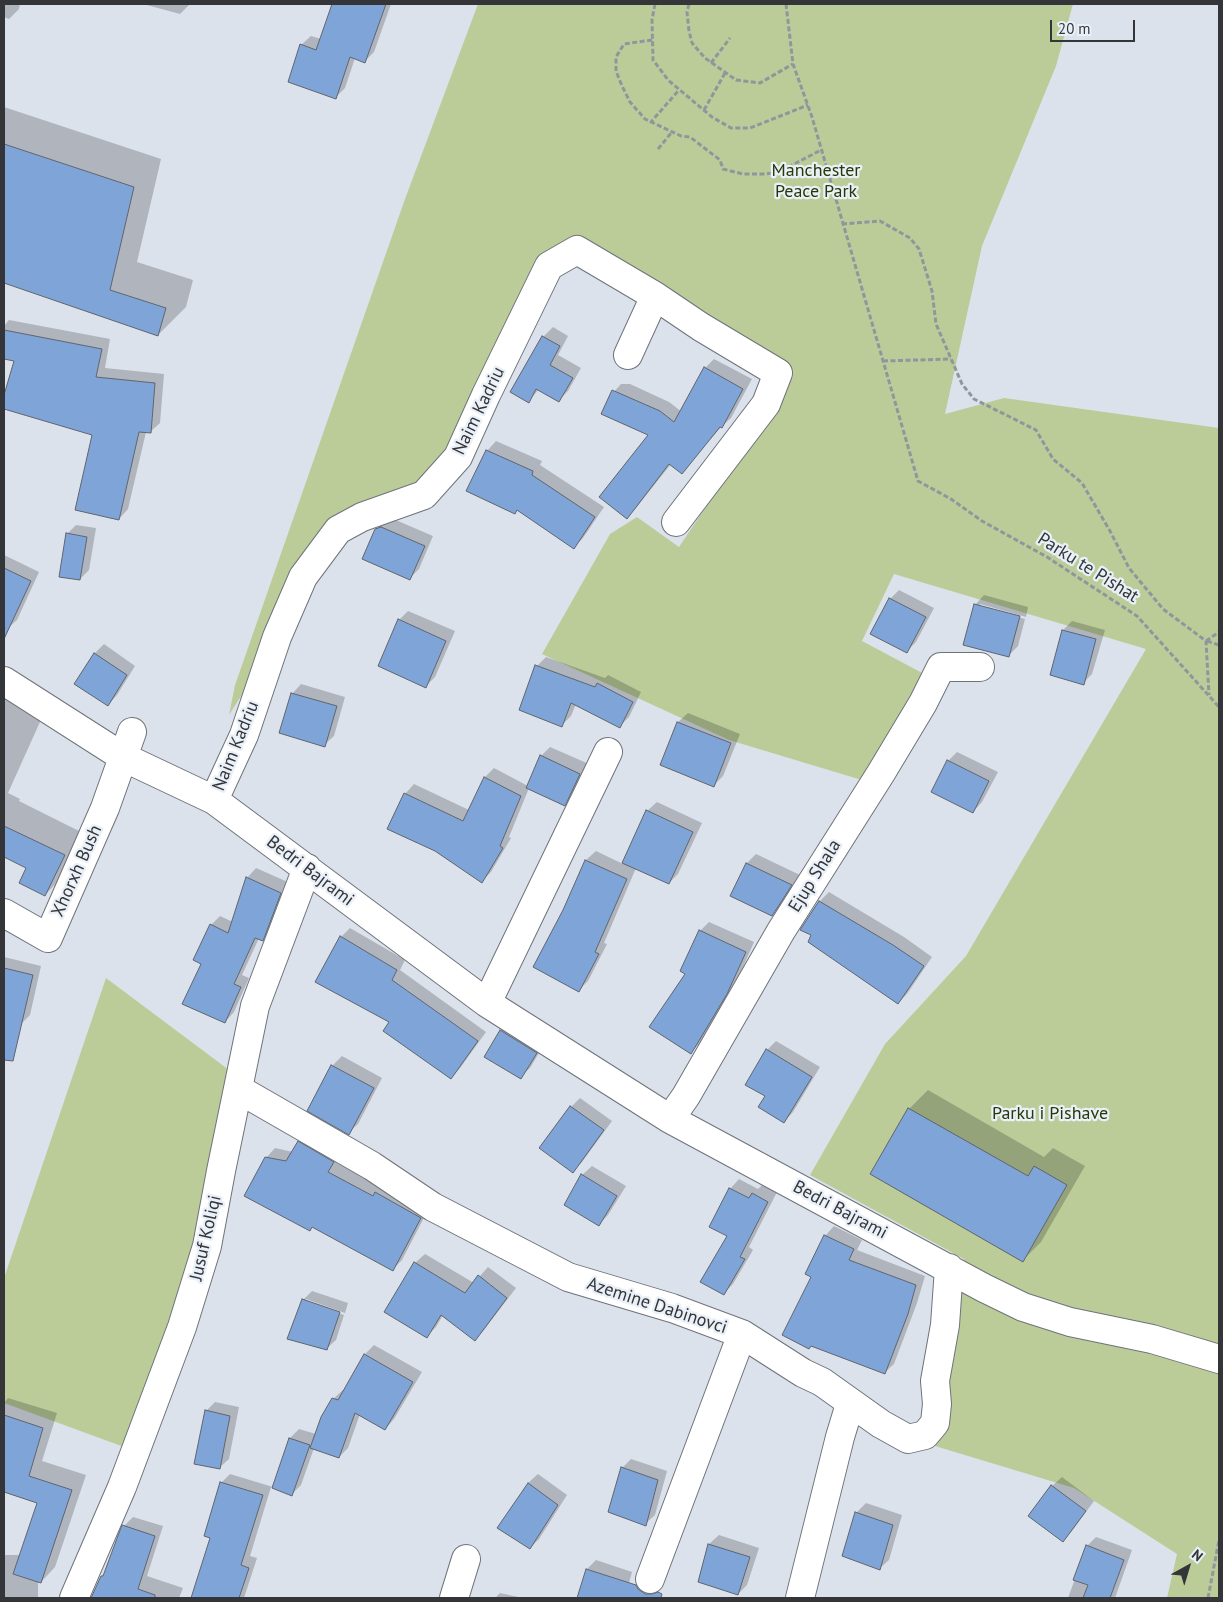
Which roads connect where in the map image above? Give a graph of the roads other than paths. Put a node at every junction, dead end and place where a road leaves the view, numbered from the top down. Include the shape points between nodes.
1 (655, 296) junction
2 (628, 355) dead end
3 (676, 522) dead end
4 (980, 667) dead end
5 (4, 681) edge
6 (128, 744) junction
7 (608, 752) dead end
8 (214, 800) junction
9 (307, 868) junction
10 (4, 913) edge
11 (486, 1003) junction
12 (238, 1089) junction
13 (670, 1119) junction
14 (949, 1268) junction
15 (742, 1334) junction
16 (1219, 1359) edge
17 (850, 1404) junction
18 (466, 1559) dead end
19 (650, 1579) dead end
20 (74, 1598) edge
21 (454, 1598) edge
22 (800, 1598) edge

1 - 2 street
1 - 3 street, Naim Kadriu via 778,373 766,404
1 - 8 street, Naim Kadriu via 577,250 549,266 458,457 424,495 362,517 338,530 303,576 277,637 244,735
4 - 13 street, Ejup Shala via 941,667 923,703 781,931
5 - 6 street, Bedri Bajrami
6 - 8 street, Bedri Bajrami
6 - 10 street, Xhorxh Bush via 105,808 48,938
7 - 11 street
8 - 9 street, Bedri Bajrami
9 - 11 street, Bedri Bajrami
9 - 12 street, Jusuf Koliqi via 255,1006
11 - 13 street, Bedri Bajrami
12 - 15 street, Azemine Dabinovci via 372,1166 434,1207 568,1278 672,1308
12 - 20 street, Jusuf Koliqi via 207,1246 182,1327 122,1487
13 - 14 street, Bedri Bajrami
14 - 16 street, Bedri Bajrami via 1023,1307
14 - 17 street, Azemine Dabinovci via 936,1382 935,1423 925,1435 908,1438
15 - 17 street, Azemine Dabinovci via 822,1382
15 - 19 street
17 - 22 street
18 - 21 street

